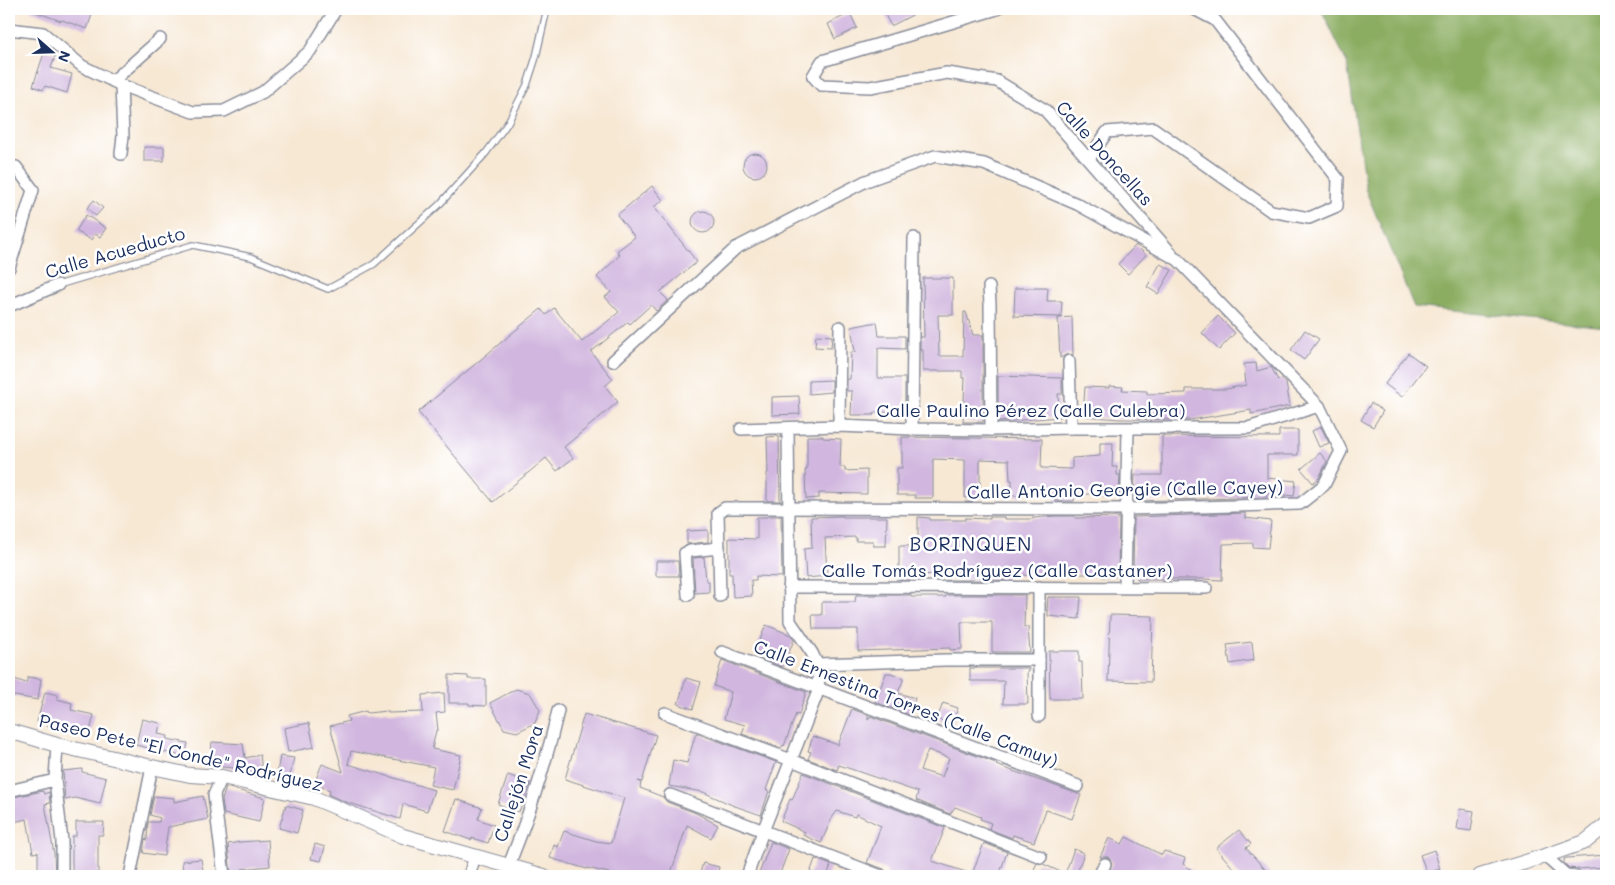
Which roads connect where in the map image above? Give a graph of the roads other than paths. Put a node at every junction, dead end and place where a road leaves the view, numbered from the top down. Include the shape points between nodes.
1 (336, 9) edge
2 (547, 9) edge
3 (997, 9) edge
4 (1194, 9) edge
5 (9, 29) edge
6 (160, 39) dead end
7 (117, 83) junction
8 (121, 154) dead end
9 (1089, 159) junction
10 (16, 167) dead end
11 (914, 238) dead end
12 (1178, 260) junction
13 (9, 268) edge
14 (58, 285) joint
15 (988, 287) dead end
16 (9, 306) edge
17 (840, 327) dead end
18 (613, 361) dead end
19 (1069, 361) dead end
20 (1319, 406) junction
21 (839, 426) junction
22 (788, 428) junction
23 (1071, 428) junction
24 (741, 429) dead end
25 (912, 429) junction
26 (1128, 429) junction
27 (991, 430) junction
28 (788, 508) junction
29 (1127, 509) junction
30 (719, 548) junction
31 (789, 587) junction
32 (1038, 587) junction
33 (1125, 587) junction
34 (1206, 588) dead end
35 (688, 595) dead end
36 (720, 596) dead end
37 (722, 652) dead end
38 (1039, 660) junction
39 (817, 664) junction
40 (818, 688) junction
41 (558, 711) dead end
42 (665, 713) dead end
43 (1039, 716) dead end
44 (9, 731) edge
45 (57, 745) junction
46 (791, 760) junction
47 (152, 767) junction
48 (222, 777) junction
49 (55, 780) junction
50 (1078, 786) dead end
51 (9, 791) edge
52 (670, 796) dead end
53 (1606, 825) edge
54 (763, 831) junction
55 (475, 856) junction
56 (1545, 856) junction
57 (1041, 857) dead end
58 (1105, 864) dead end
59 (509, 865) junction
60 (62, 876) edge
61 (130, 876) edge
62 (224, 876) edge
63 (469, 876) edge
64 (544, 876) edge
65 (747, 876) edge
66 (881, 876) edge
67 (1099, 876) edge
68 (1480, 876) edge
69 (1575, 876) edge

1 - 7 street via 310,52 263,92 224,111 193,112
2 - 14 lane, Calle Acueducto via 527,85 506,124 486,153 439,206 374,264 328,289 251,257 193,245
3 - 9 street, Calle Doncellas via 822,61 813,76 821,86 870,87 947,74 997,81 1045,110
4 - 9 street via 1215,20 1338,179 1337,206 1309,218 1271,212 1153,128 1107,132
5 - 7 street via 43,33 82,66
6 - 7 street
7 - 8 street via 123,136
9 - 12 street, Calle Doncellas
10 - 13 street via 34,190
11 - 25 street
12 - 18 street, Calle Antonio Georgie (Calle Cayey) via 1077,204 984,164 934,156 866,181 736,248
12 - 20 street, Calle Antonio Georgie (Calle Cayey)
14 - 16 street, Calle Acueducto
15 - 27 street
17 - 21 street
19 - 23 street
20 - 26 street, Calle Paulino Pérez (Calle Culebra) via 1248,428
20 - 29 street, Calle Antonio Georgie (Calle Cayey) via 1341,450 1324,485 1300,504
21 - 22 street, Calle Paulino Pérez (Calle Culebra)
21 - 25 street, Calle Paulino Pérez (Calle Culebra)
22 - 24 street, Calle Paulino Pérez (Calle Culebra)
22 - 28 street
23 - 26 street, Calle Paulino Pérez (Calle Culebra)
23 - 27 street, Calle Paulino Pérez (Calle Culebra)
25 - 27 street, Calle Paulino Pérez (Calle Culebra)
26 - 29 street
28 - 29 street, Calle Antonio Georgie (Calle Cayey)
28 - 30 street, Calle Antonio Georgie (Calle Cayey) via 725,508 718,513
28 - 31 street
29 - 33 street
30 - 35 street via 685,553
30 - 36 street
31 - 32 street, Calle Tomás Rodríguez (Calle Castaner)
31 - 39 street via 790,620
32 - 33 street, Calle Tomás Rodríguez (Calle Castaner)
32 - 38 street
33 - 34 street, Calle Tomás Rodríguez (Calle Castaner)
37 - 40 street, Calle Ernestina Torres (Calle Camuy)
38 - 39 street
38 - 43 street
39 - 40 street
40 - 46 street
40 - 50 street, Calle Ernestina Torres (Calle Camuy)
41 - 59 street, Callejón Mora via 525,826
42 - 46 street
44 - 45 street, Paseo Pete "El Conde" Rodríguez
45 - 47 street, Paseo Pete "El Conde" Rodríguez
45 - 49 street
46 - 54 street
46 - 57 street
47 - 48 street, Paseo Pete "El Conde" Rodríguez via 190,775
47 - 61 street
48 - 55 street, Paseo Pete "El Conde" Rodríguez via 314,798 403,836
48 - 62 street via 214,795
49 - 51 street
49 - 60 street via 62,841
52 - 54 street
53 - 56 street via 1584,842
54 - 65 street
54 - 66 street
55 - 59 street, Paseo Pete "El Conde" Rodríguez
55 - 63 street
56 - 68 street
56 - 69 street via 1566,875
58 - 67 street
59 - 64 street, Paseo Pete "El Conde" Rodríguez

